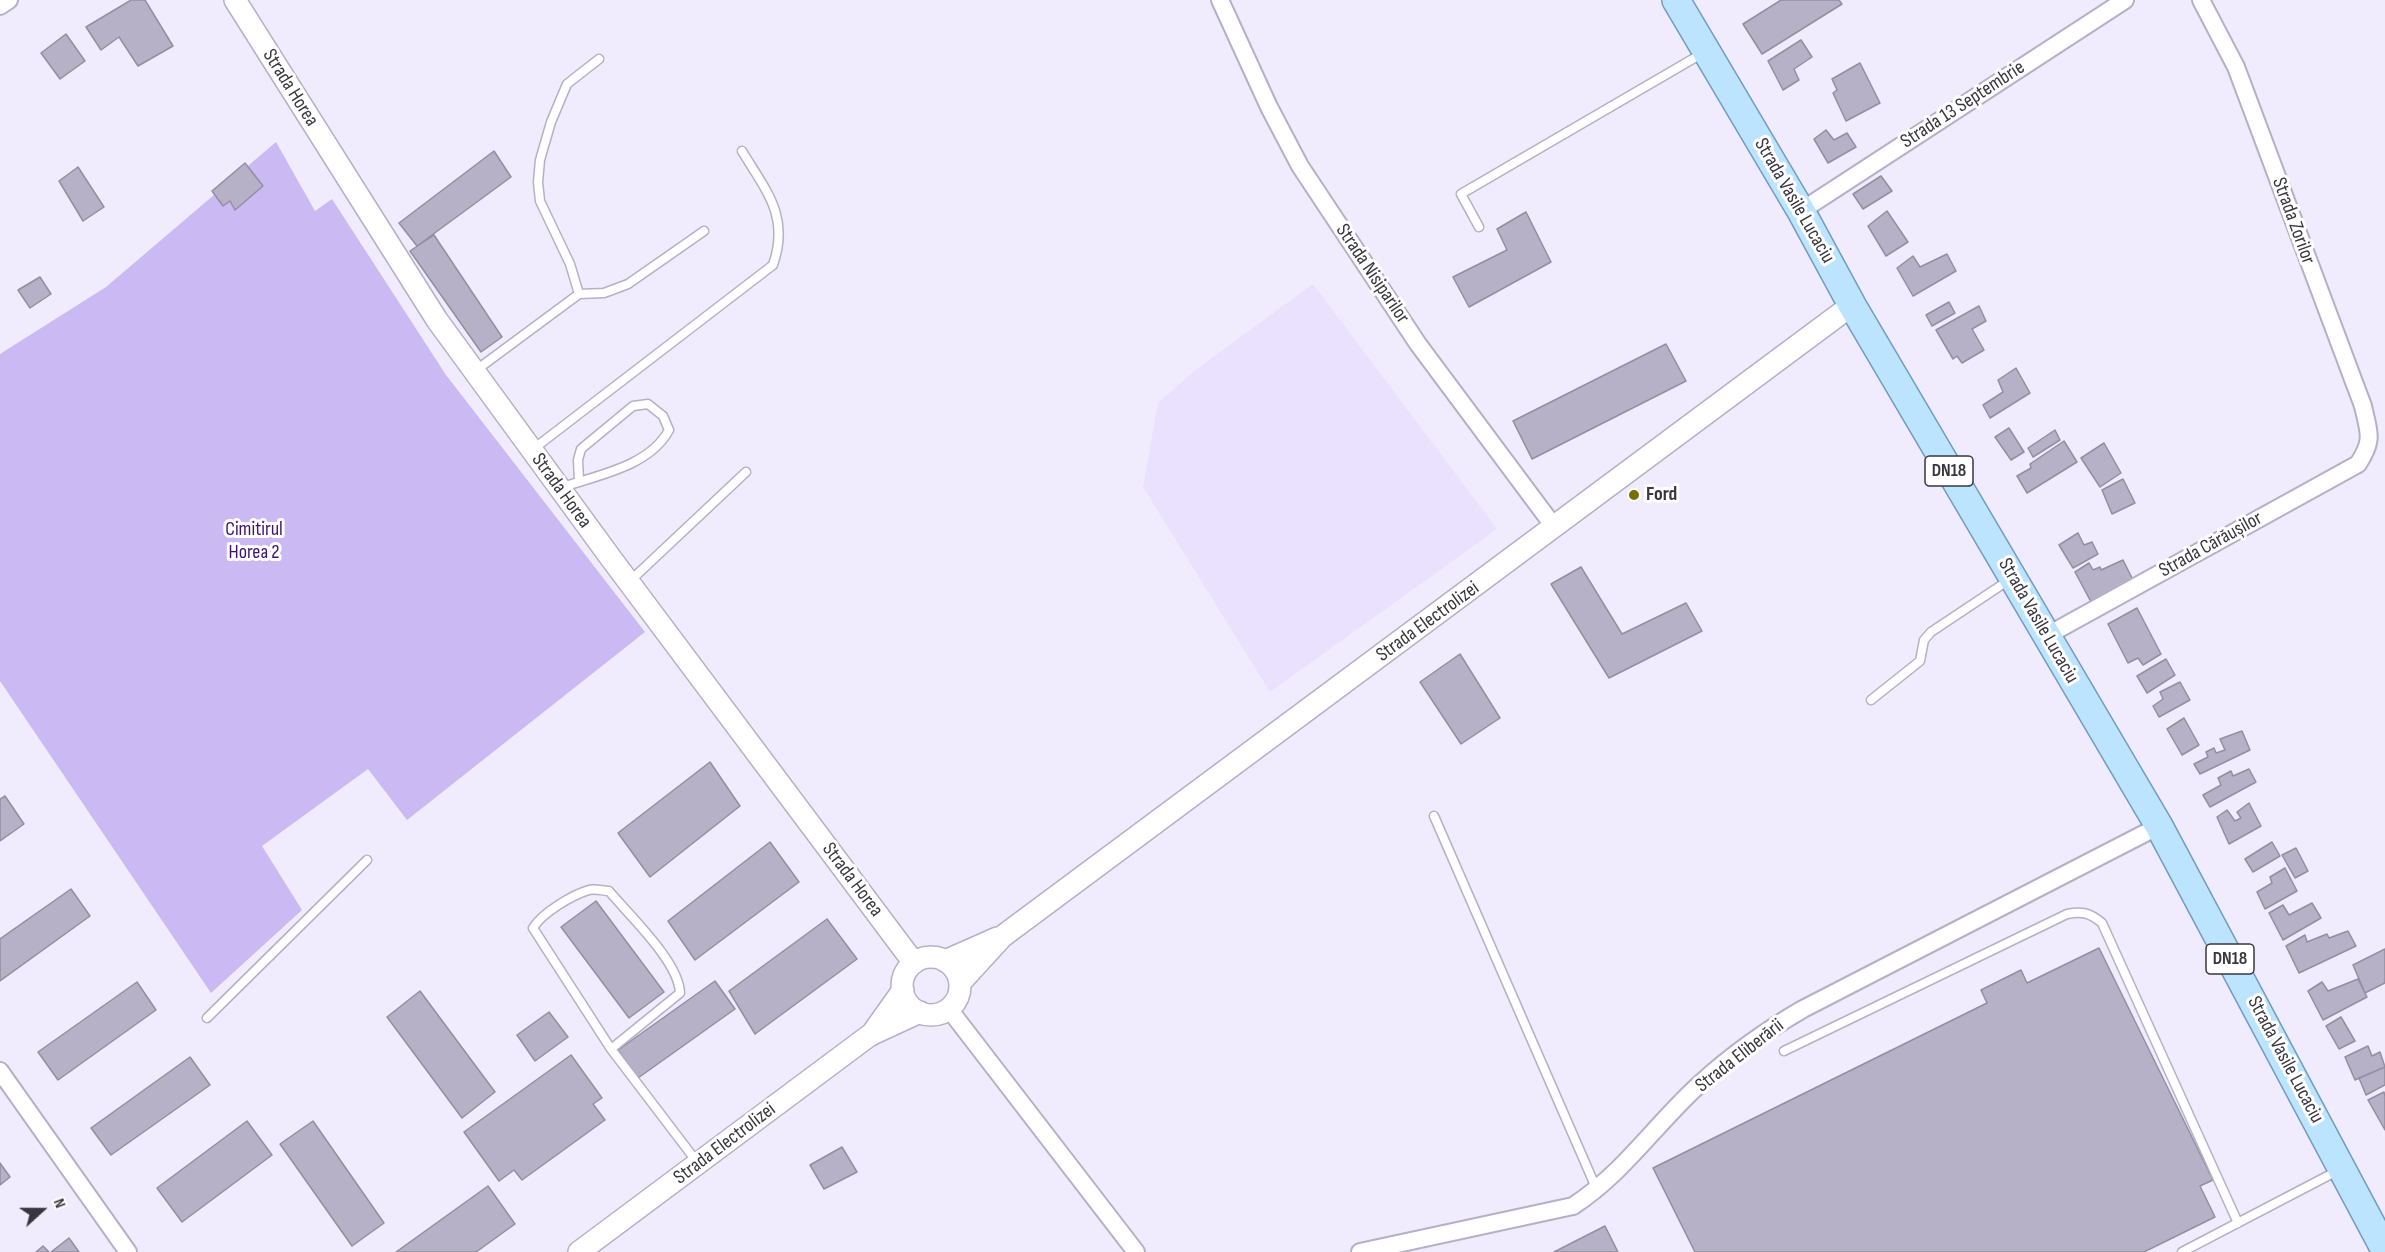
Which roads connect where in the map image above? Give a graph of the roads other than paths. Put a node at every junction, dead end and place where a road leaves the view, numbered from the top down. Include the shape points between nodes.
1 (9, 0) edge
2 (235, 0) edge
3 (1220, 0) edge
4 (1676, 0) edge
5 (2125, 0) edge
6 (2200, 0) edge
7 (0, 6) edge
8 (1706, 51) junction
9 (599, 59) dead end
10 (742, 151) dead end
11 (1801, 211) junction
12 (1479, 227) dead end
13 (704, 231) dead end
14 (579, 294) junction
15 (1852, 306) junction
16 (474, 371) junction
17 (2368, 448) joint
18 (532, 451) junction
19 (746, 471) dead end
20 (579, 481) junction
21 (559, 488) junction
22 (1555, 528) junction
23 (2013, 577) junction
24 (628, 582) junction
25 (2048, 635) junction
26 (1871, 700) dead end
27 (1434, 816) dead end
28 (2159, 826) junction
29 (367, 860) dead end
30 (1003, 936) junction
31 (945, 961) junction
32 (914, 963) junction
33 (960, 983) junction
34 (903, 990) junction
35 (949, 1009) junction
36 (920, 1012) junction
37 (207, 1018) dead end
38 (870, 1035) junction
39 (611, 1048) junction
40 (1784, 1051) dead end
41 (0, 1071) edge
42 (698, 1163) junction
43 (2342, 1168) junction
44 (1598, 1190) junction
45 (2238, 1223) junction
46 (2385, 1250) edge
47 (128, 1252) edge
48 (579, 1252) edge
49 (1136, 1252) edge
50 (1360, 1252) edge
51 (2182, 1252) edge

1 - 7 street
2 - 16 street, Strada Horea via 437,320
3 - 22 street, Strada Nisiparilor via 1300,166 1418,344
4 - 8 main road, Strada Vasile Lucaciu / DN18
5 - 11 street, Strada 13 Septembrie
6 - 17 street, Strada Zorilor via 2236,67 2363,406
8 - 11 main road, Strada Vasile Lucaciu / DN18
8 - 12 lane via 1461,194
9 - 14 lane via 567,84 550,122 538,182 540,201 570,264
10 - 18 lane via 772,201 779,222 780,245 773,265
11 - 15 main road, Strada Vasile Lucaciu / DN18
13 - 14 lane via 628,284 604,293
14 - 16 lane
15 - 22 street, Strada Electrolizei
15 - 23 main road, Strada Vasile Lucaciu / DN18
16 - 18 street, Strada Horea
17 - 25 street, Strada Cărăușilor via 2358,464
18 - 21 street, Strada Horea
19 - 24 lane
20 - 20 lane via 638,462 663,442 669,430 663,416 648,404 633,406 581,449
20 - 21 lane
21 - 24 street, Strada Horea
22 - 30 street, Strada Electrolizei
23 - 25 main road, Strada Vasile Lucaciu / DN18
23 - 26 lane via 1931,632 1924,640 1920,661
24 - 32 street, Strada Horea
25 - 28 main road, Strada Vasile Lucaciu / DN18
27 - 44 lane
28 - 43 main road, Strada Vasile Lucaciu / DN18
28 - 44 street, Strada Eliberării via 1767,1030 1702,1083
29 - 37 lane
30 - 31 street, Strada Electrolizei
30 - 33 street, Strada Electrolizei
31 - 32 street via 929,957
31 - 33 street
32 - 34 street via 904,975
33 - 35 street
34 - 36 street via 910,1006
34 - 38 street, Strada Electrolizei
35 - 36 street via 935,1014
35 - 49 street
36 - 38 street, Strada Electrolizei
38 - 42 street, Strada Electrolizei
39 - 39 lane via 680,993 680,987 671,964 609,891 591,889 549,911 533,928
39 - 42 lane
40 - 45 lane via 2067,914 2082,911 2102,923
41 - 47 street
42 - 48 street, Strada Electrolizei
43 - 45 lane
43 - 46 main road, Strada Vasile Lucaciu / DN18
44 - 50 street, Strada Eliberării via 1573,1206
45 - 51 lane

